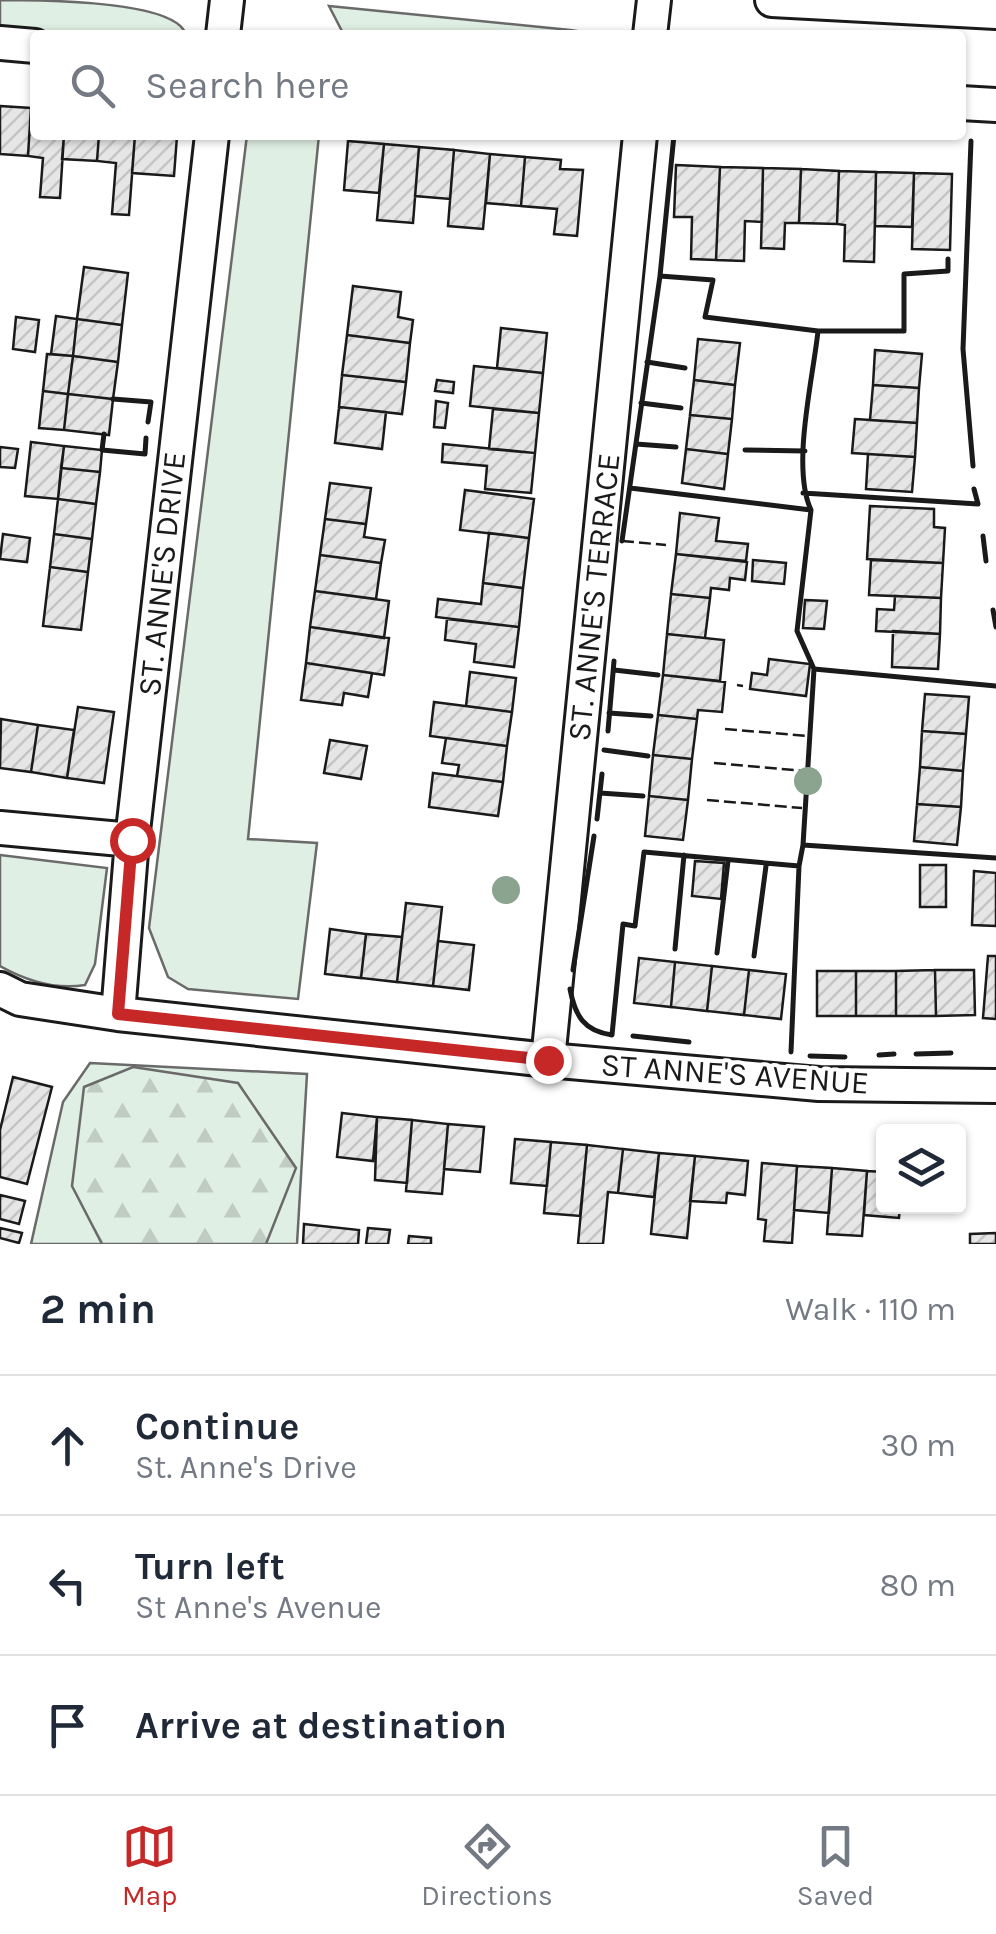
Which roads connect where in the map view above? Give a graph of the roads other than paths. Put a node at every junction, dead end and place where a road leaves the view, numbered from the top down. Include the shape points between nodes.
1 (227, 0) edge
2 (654, 0) edge
3 (772, 0) edge
4 (996, 12) edge
5 (224, 30) edge
6 (651, 30) edge
7 (0, 44) edge
8 (30, 46) edge
9 (966, 103) edge
10 (996, 104) edge
11 (211, 140) edge
12 (640, 140) edge
13 (0, 828) edge
14 (132, 840) junction
15 (0, 989) edge
16 (118, 1014) junction
17 (548, 1060) junction
18 (996, 1086) edge

1 - 5 street
2 - 6 street
3 - 4 street
7 - 8 street
9 - 10 street
11 - 14 street, ST. ANNE'S DRIVE
12 - 17 street, ST. ANNE'S TERRACE
13 - 14 street
14 - 16 street, ST. ANNE'S DRIVE
15 - 16 street, ST ANNE'S AVENUE via 20,999
16 - 17 street, ST ANNE'S AVENUE
17 - 18 street, ST ANNE'S AVENUE via 819,1084

